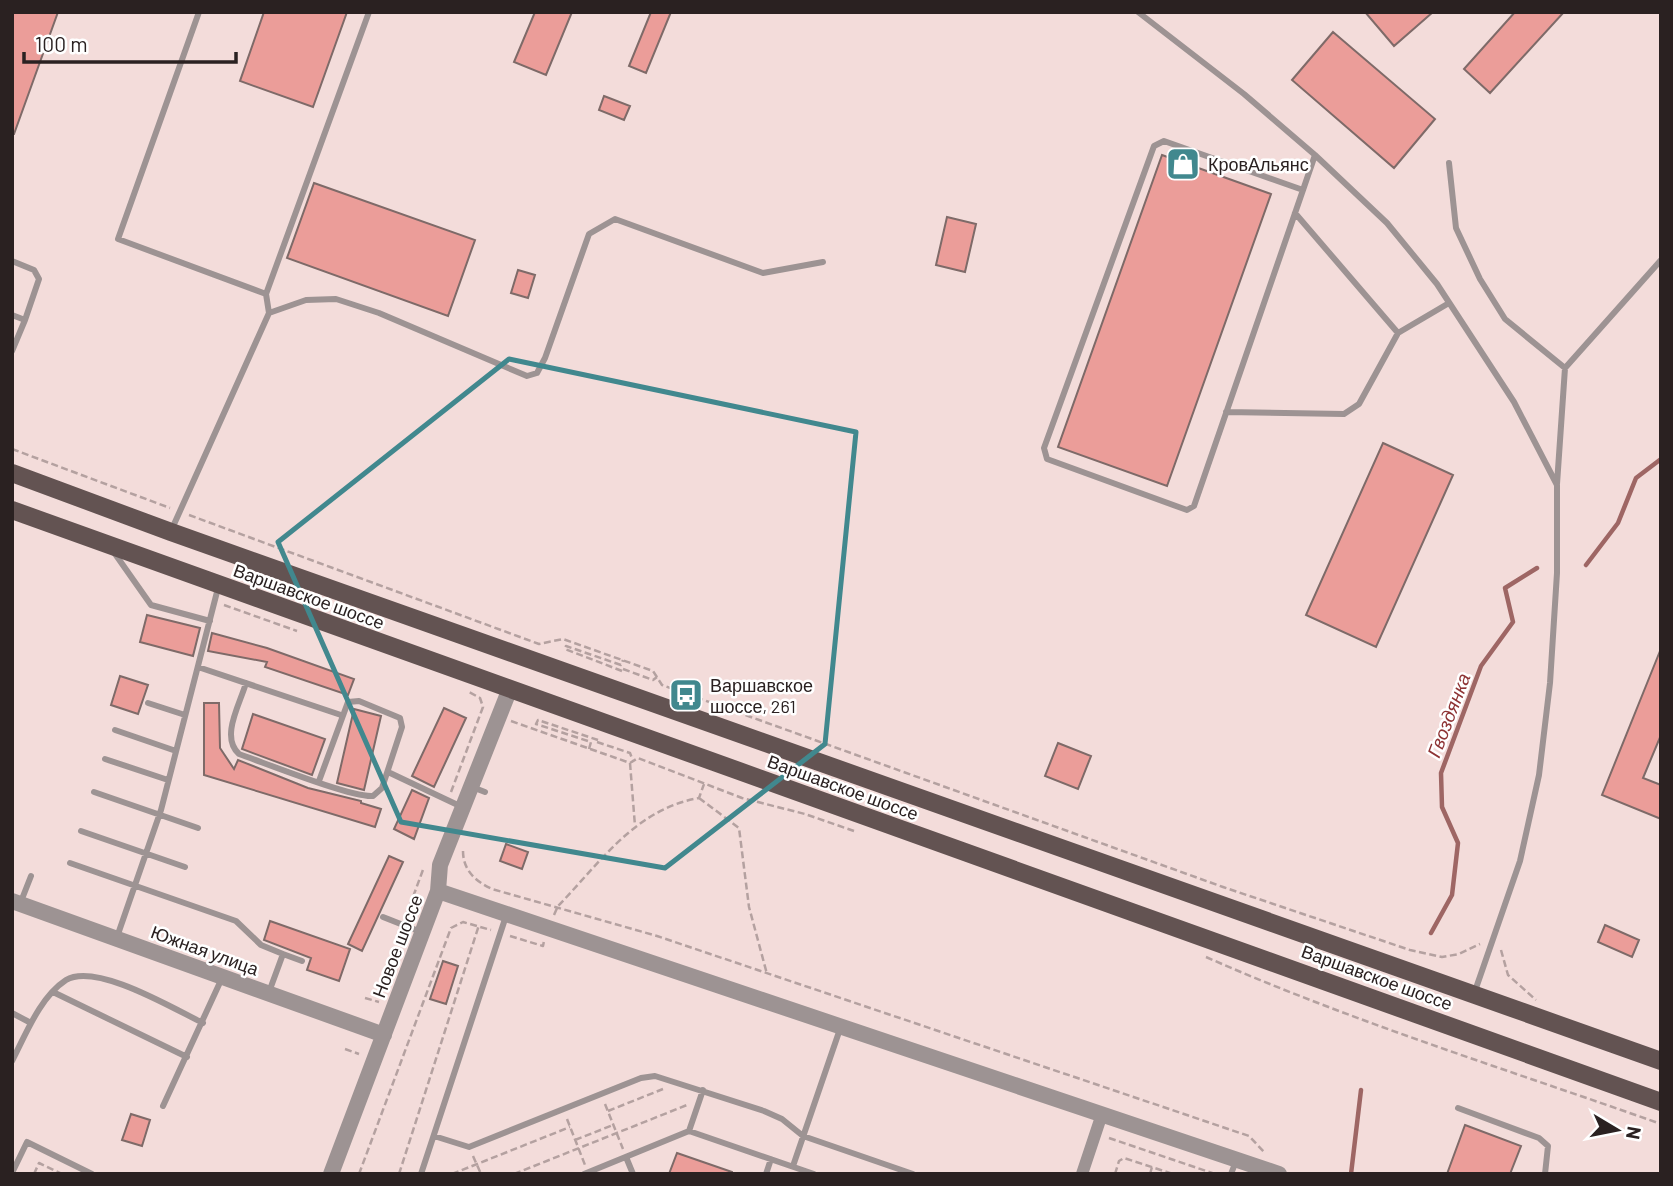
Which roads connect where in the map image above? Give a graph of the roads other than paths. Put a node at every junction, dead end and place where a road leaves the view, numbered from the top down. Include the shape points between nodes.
1 (199, 12) edge
2 (369, 12) edge
3 (1138, 12) edge
4 (1315, 155) junction
5 (1449, 163) dead end
6 (1303, 190) junction
7 (1294, 213) junction
8 (1661, 260) edge
9 (12, 261) edge
10 (823, 262) dead end
11 (266, 294) junction
12 (1449, 303) junction
13 (269, 313) junction
14 (12, 315) edge
15 (25, 320) junction
16 (1398, 333) junction
17 (12, 351) edge
18 (1565, 368) junction
19 (1226, 412) junction
20 (12, 473) edge
21 (1557, 485) junction
22 (12, 510) edge
23 (171, 532) junction
24 (110, 546) junction
25 (219, 586) junction
26 (210, 621) junction
27 (198, 667) junction
28 (246, 683) junction
29 (509, 691) junction
30 (148, 703) dead end
31 (185, 715) junction
32 (341, 715) junction
33 (115, 730) dead end
34 (176, 751) junction
35 (105, 759) dead end
36 (387, 772) junction
37 (168, 780) junction
38 (319, 781) junction
39 (94, 792) dead end
40 (462, 807) junction
41 (159, 815) junction
42 (198, 828) dead end
43 (81, 831) dead end
44 (146, 853) junction
45 (70, 863) dead end
46 (185, 867) dead end
47 (31, 876) dead end
48 (135, 886) junction
49 (438, 891) junction
50 (16, 902) edge
51 (507, 915) junction
52 (383, 918) dead end
53 (421, 932) junction
54 (116, 939) junction
55 (283, 954) junction
56 (302, 961) dead end
57 (222, 977) junction
58 (52, 992) junction
59 (1474, 993) junction
60 (269, 994) junction
61 (12, 1013) edge
62 (31, 1023) junction
63 (203, 1023) junction
64 (841, 1026) junction
65 (384, 1035) junction
66 (187, 1056) junction
67 (12, 1061) edge
68 (1661, 1061) edge
69 (703, 1090) junction
70 (1661, 1102) edge
71 (163, 1106) dead end
72 (1458, 1108) dead end
73 (1102, 1114) junction
74 (690, 1131) junction
75 (434, 1136) junction
76 (803, 1136) junction
77 (626, 1157) junction
78 (771, 1159) junction
79 (793, 1166) junction
80 (1234, 1166) edge
81 (1275, 1167) edge
82 (12, 1173) edge
83 (587, 1173) edge
84 (92, 1174) edge
85 (331, 1174) edge
86 (421, 1174) edge
87 (633, 1174) edge
88 (766, 1174) edge
89 (814, 1174) edge
90 (913, 1174) edge
91 (1082, 1174) edge
92 (1545, 1174) edge

1 - 11 lane via 118,239
2 - 11 lane
3 - 4 lane
4 - 6 lane
4 - 12 lane via 1387,223
5 - 18 lane via 1456,228 1480,279 1505,319
6 - 7 lane
6 - 19 lane via 1164,141 1154,146 1044,448 1047,459 1187,510 1194,506
7 - 16 lane
7 - 19 lane
8 - 18 lane
9 - 15 lane via 34,270 38,279
10 - 13 lane via 763,274 615,219 589,234 545,358 537,373 527,376 336,299 306,300
11 - 13 lane
12 - 16 lane
12 - 21 lane via 1514,402
13 - 23 lane
14 - 15 lane
15 - 17 lane
16 - 19 lane via 1359,404 1343,414
18 - 21 lane
20 - 23 main road, Варшавское шоссе
21 - 59 lane via 1557,573 1539,775 1520,861
22 - 24 main road, Варшавское шоссе
23 - 59 main road, Варшавское шоссе
24 - 25 main road, Варшавское шоссе
24 - 26 lane via 151,605
25 - 26 lane
25 - 29 main road, Варшавское шоссе
26 - 27 lane
27 - 28 lane
27 - 31 lane
28 - 32 lane
28 - 38 lane via 230,732 235,750
29 - 40 street, Новое шоссе via 477,789
29 - 70 main road, Варшавское шоссе
30 - 31 lane
31 - 34 lane
32 - 36 lane via 353,700 400,718 402,727
32 - 38 lane
33 - 34 lane
34 - 37 lane
35 - 37 lane
36 - 38 lane via 382,788 369,796
36 - 40 lane
37 - 41 lane
39 - 41 lane
40 - 49 street, Новое шоссе via 440,865
41 - 42 lane
41 - 44 lane
43 - 44 lane
44 - 46 lane
44 - 48 lane
45 - 48 lane
47 - 50 lane
48 - 54 lane
48 - 55 lane via 236,921 261,945
49 - 51 street
49 - 53 street, Новое шоссе
50 - 54 street, Южная улица
51 - 64 street
51 - 75 lane
52 - 53 lane
53 - 65 street, Новое шоссе
54 - 57 street, Южная улица
55 - 56 lane
55 - 60 lane
57 - 60 street, Южная улица
57 - 63 lane
58 - 62 lane
58 - 63 lane via 68,979 96,975
58 - 66 lane
59 - 68 main road, Варшавское шоссе
60 - 65 street, Южная улица
61 - 62 lane
62 - 67 lane
63 - 66 lane
64 - 73 street
64 - 76 lane
65 - 85 street, Новое шоссе
66 - 71 lane
69 - 74 lane
69 - 75 lane via 648,1076 469,1147
69 - 76 lane via 782,1119
72 - 92 lane via 1539,1138 1548,1146
73 - 80 street
73 - 91 street
74 - 77 lane
74 - 78 lane
75 - 86 lane
76 - 79 lane
76 - 90 lane
77 - 83 lane
77 - 87 lane
78 - 79 lane
78 - 88 lane
79 - 89 lane
80 - 81 street
82 - 84 lane via 27,1142

